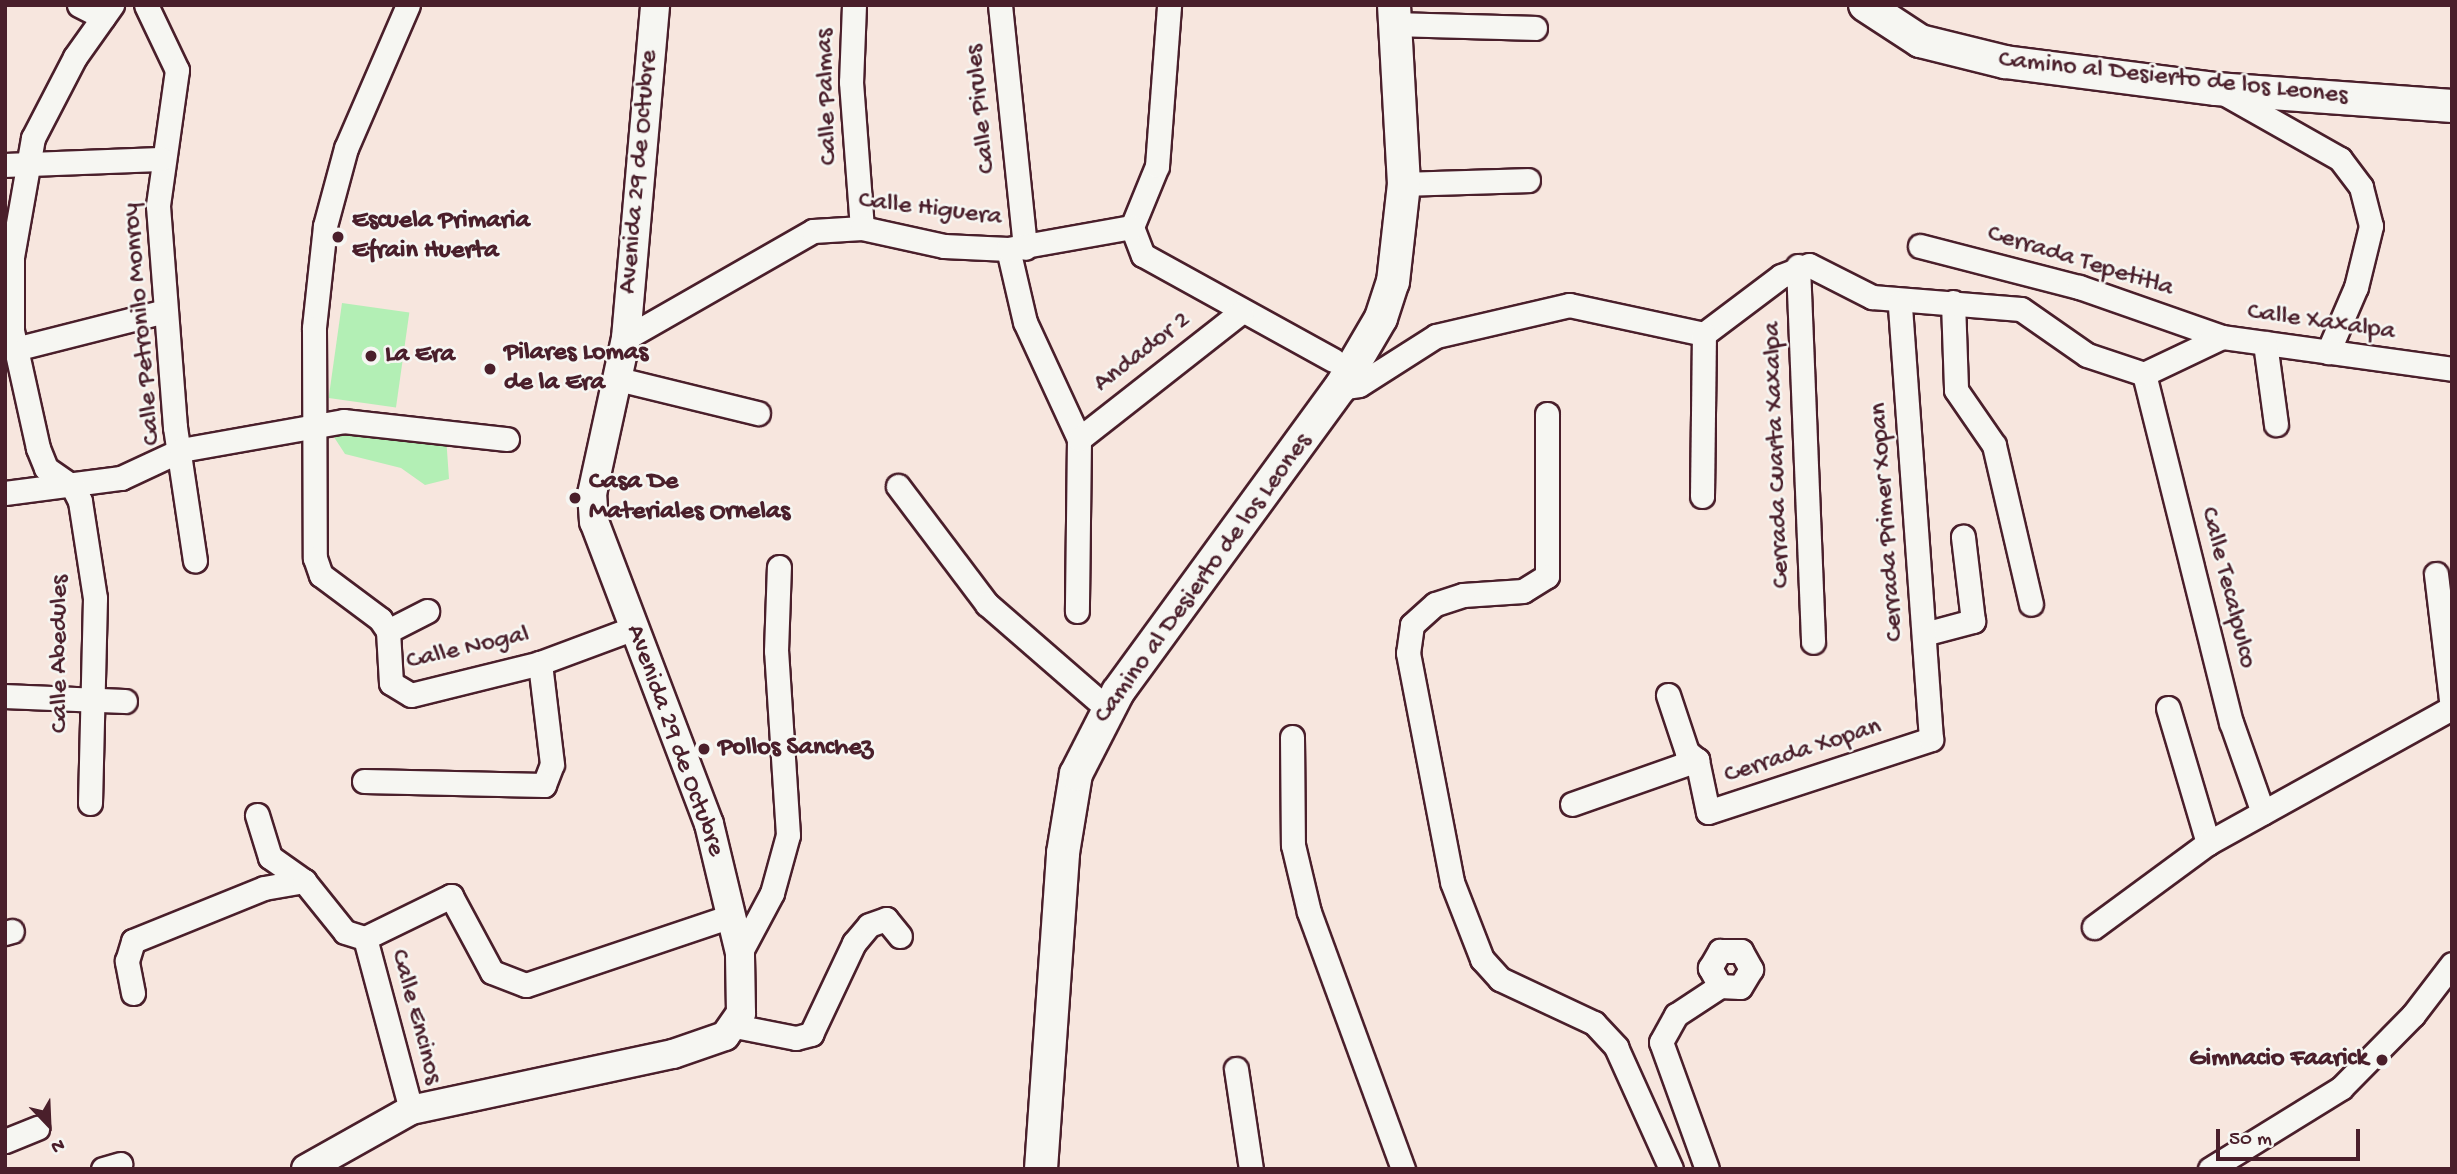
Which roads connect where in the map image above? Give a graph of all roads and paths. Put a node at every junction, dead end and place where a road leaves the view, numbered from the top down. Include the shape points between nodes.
1 (79, 5) edge
2 (146, 5) edge
3 (408, 5) edge
4 (655, 5) edge
5 (854, 5) edge
6 (1000, 5) edge
7 (1168, 5) edge
8 (1865, 5) edge
9 (108, 11) edge
10 (1395, 15) edge
11 (1535, 28) dead end
12 (2216, 89) junction
13 (2452, 106) edge
14 (162, 159) junction
15 (15, 165) edge
16 (1528, 180) dead end
17 (1404, 184) junction
18 (1132, 227) junction
19 (862, 229) junction
20 (1920, 246) dead end
21 (1016, 248) junction
22 (1798, 266) junction
23 (1900, 302) junction
24 (1953, 302) junction
25 (165, 311) junction
26 (1241, 312) junction
27 (1704, 334) junction
28 (2222, 337) junction
29 (626, 338) junction
30 (2265, 343) junction
31 (15, 349) junction
32 (2328, 352) junction
33 (2452, 369) edge
34 (1337, 374) junction
35 (2144, 374) junction
36 (618, 379) junction
37 (758, 413) dead end
38 (1547, 414) dead end
39 (2276, 424) dead end
40 (317, 428) junction
41 (507, 439) dead end
42 (1079, 439) junction
43 (181, 450) junction
44 (898, 486) dead end
45 (74, 487) junction
46 (5, 493) edge
47 (1702, 496) dead end
48 (1963, 537) dead end
49 (195, 561) dead end
50 (779, 567) dead end
51 (2436, 574) dead end
52 (2031, 604) dead end
53 (427, 611) dead end
54 (1077, 611) dead end
55 (634, 628) junction
56 (388, 631) junction
57 (1924, 634) junction
58 (1813, 642) dead end
59 (540, 663) junction
60 (1668, 695) dead end
61 (5, 696) edge
62 (89, 697) junction
63 (125, 701) dead end
64 (2168, 708) dead end
65 (2452, 708) edge
66 (1108, 709) junction
67 (1292, 737) dead end
68 (1931, 739) joint
69 (1697, 761) junction
70 (364, 781) dead end
71 (90, 803) dead end
72 (1572, 804) dead end
73 (2263, 813) junction
74 (257, 815) dead end
75 (2208, 843) junction
76 (304, 881) junction
77 (731, 916) junction
78 (2094, 927) dead end
79 (900, 936) dead end
80 (365, 938) junction
81 (740, 953) junction
82 (2452, 964) edge
83 (1720, 986) dead end
84 (133, 993) dead end
85 (735, 1026) junction
86 (1236, 1069) dead end
87 (411, 1110) junction
88 (38, 1128) dead end
89 (5, 1141) edge
90 (306, 1169) edge
91 (1041, 1169) edge
92 (1251, 1169) edge
93 (1403, 1169) edge
94 (1671, 1169) edge
95 (1707, 1169) edge
96 (2210, 1169) edge

1 - 9 street
2 - 14 street, Calle Petronilo Monroy via 177,70
3 - 40 street, Calle Nogal via 332,188 314,328
4 - 29 street, Avenida 29 de Octubre
5 - 19 street, Calle Palmas via 851,82
6 - 21 street, Calle Pirules
7 - 18 street via 1157,166
8 - 12 main road, Camino al Desierto de los Leones via 1920,41 1959,52
9 - 15 street via 75,57
10 - 11 street
10 - 17 main road, Camino al Desierto de los Leones
12 - 13 main road, Camino al Desierto de los Leones
12 - 32 street via 2340,159 2361,187 2371,226 2356,287
14 - 15 street
14 - 25 street, Calle Petronilo Monroy
15 - 31 street
16 - 17 street
17 - 34 main road, Camino al Desierto de los Leones via 1389,296
18 - 21 street, Calle Higuera
18 - 26 street via 1143,255
19 - 21 street, Calle Higuera via 944,246
19 - 29 street, Calle Higuera via 813,231
20 - 28 street, Cerrada Tepetitla via 2079,287
21 - 42 street, Calle Pirules via 1026,322
22 - 23 street
22 - 27 street
22 - 58 street, Cerrada Cuarta Xaxalpa
23 - 24 street
23 - 57 street, Cerrada Primer Xopan
24 - 35 street via 2021,309 2087,355
24 - 52 street via 1956,390 1994,445
25 - 31 street
25 - 43 street, Calle Petronilo Monroy
26 - 34 street
26 - 42 street, Andador 2
27 - 34 street via 1569,305 1436,336 1359,385
27 - 47 street
28 - 30 street, Calle Xaxalpa
28 - 35 street, Calle Xaxalpa
29 - 36 street, Avenida 29 de Octubre
30 - 32 street, Calle Xaxalpa
30 - 39 street
31 - 45 street via 46,468
32 - 33 street, Calle Xaxalpa
34 - 66 main road, Camino al Desierto de los Leones
35 - 73 street, Calle Tecalpulco via 2231,722
36 - 37 street
36 - 55 street, Avenida 29 de Octubre via 592,494 594,522
38 - 94 street via 1547,576 1523,590 1463,594 1435,604 1412,625 1408,653 1452,882 1482,959 1500,979 1594,1023 1616,1047
40 - 41 street via 372,421
40 - 43 street
40 - 56 street, Calle Nogal via 315,558 321,575
42 - 54 street
43 - 45 street via 142,473
43 - 49 street, Calle Petronilo Monroy
44 - 66 street via 987,604
45 - 46 street
45 - 62 street, Calle Abedules via 94,598
48 - 57 street via 1973,621
50 - 81 street via 776,651 788,835 772,893
51 - 65 street
53 - 56 street
55 - 59 street, Calle Nogal
55 - 77 street, Avenida 29 de Octubre via 709,824
56 - 59 street, Calle Nogal via 386,660 400,693
57 - 68 street, Cerrada Primer Xopan
59 - 70 street via 552,765 544,785
60 - 69 street via 1687,752
61 - 62 street
62 - 63 street
62 - 71 street, Calle Abedules
64 - 75 street
65 - 73 street
66 - 91 main road, Camino al Desierto de los Leones via 1076,774 1063,853
67 - 93 street via 1293,845 1309,912
68 - 69 street, Cerrada Xopan via 1708,812
69 - 72 street, Cerrada Xopan
73 - 75 street
74 - 76 street via 270,857
75 - 78 street
76 - 80 street via 345,932
76 - 84 street via 252,893 133,941 127,961
77 - 80 street via 526,985 492,972 451,896
77 - 81 street, Avenida 29 de Octubre
79 - 85 street via 886,919 869,925 854,943 811,1034 796,1038
80 - 87 street, Calle Encinos
81 - 85 street, Avenida 29 de Octubre via 745,1001
82 - 96 street via 2413,1014 2341,1088
83 - 95 street via 1676,1015 1661,1042
85 - 87 street via 724,1036 673,1054
86 - 92 street
87 - 90 street
88 - 89 street

